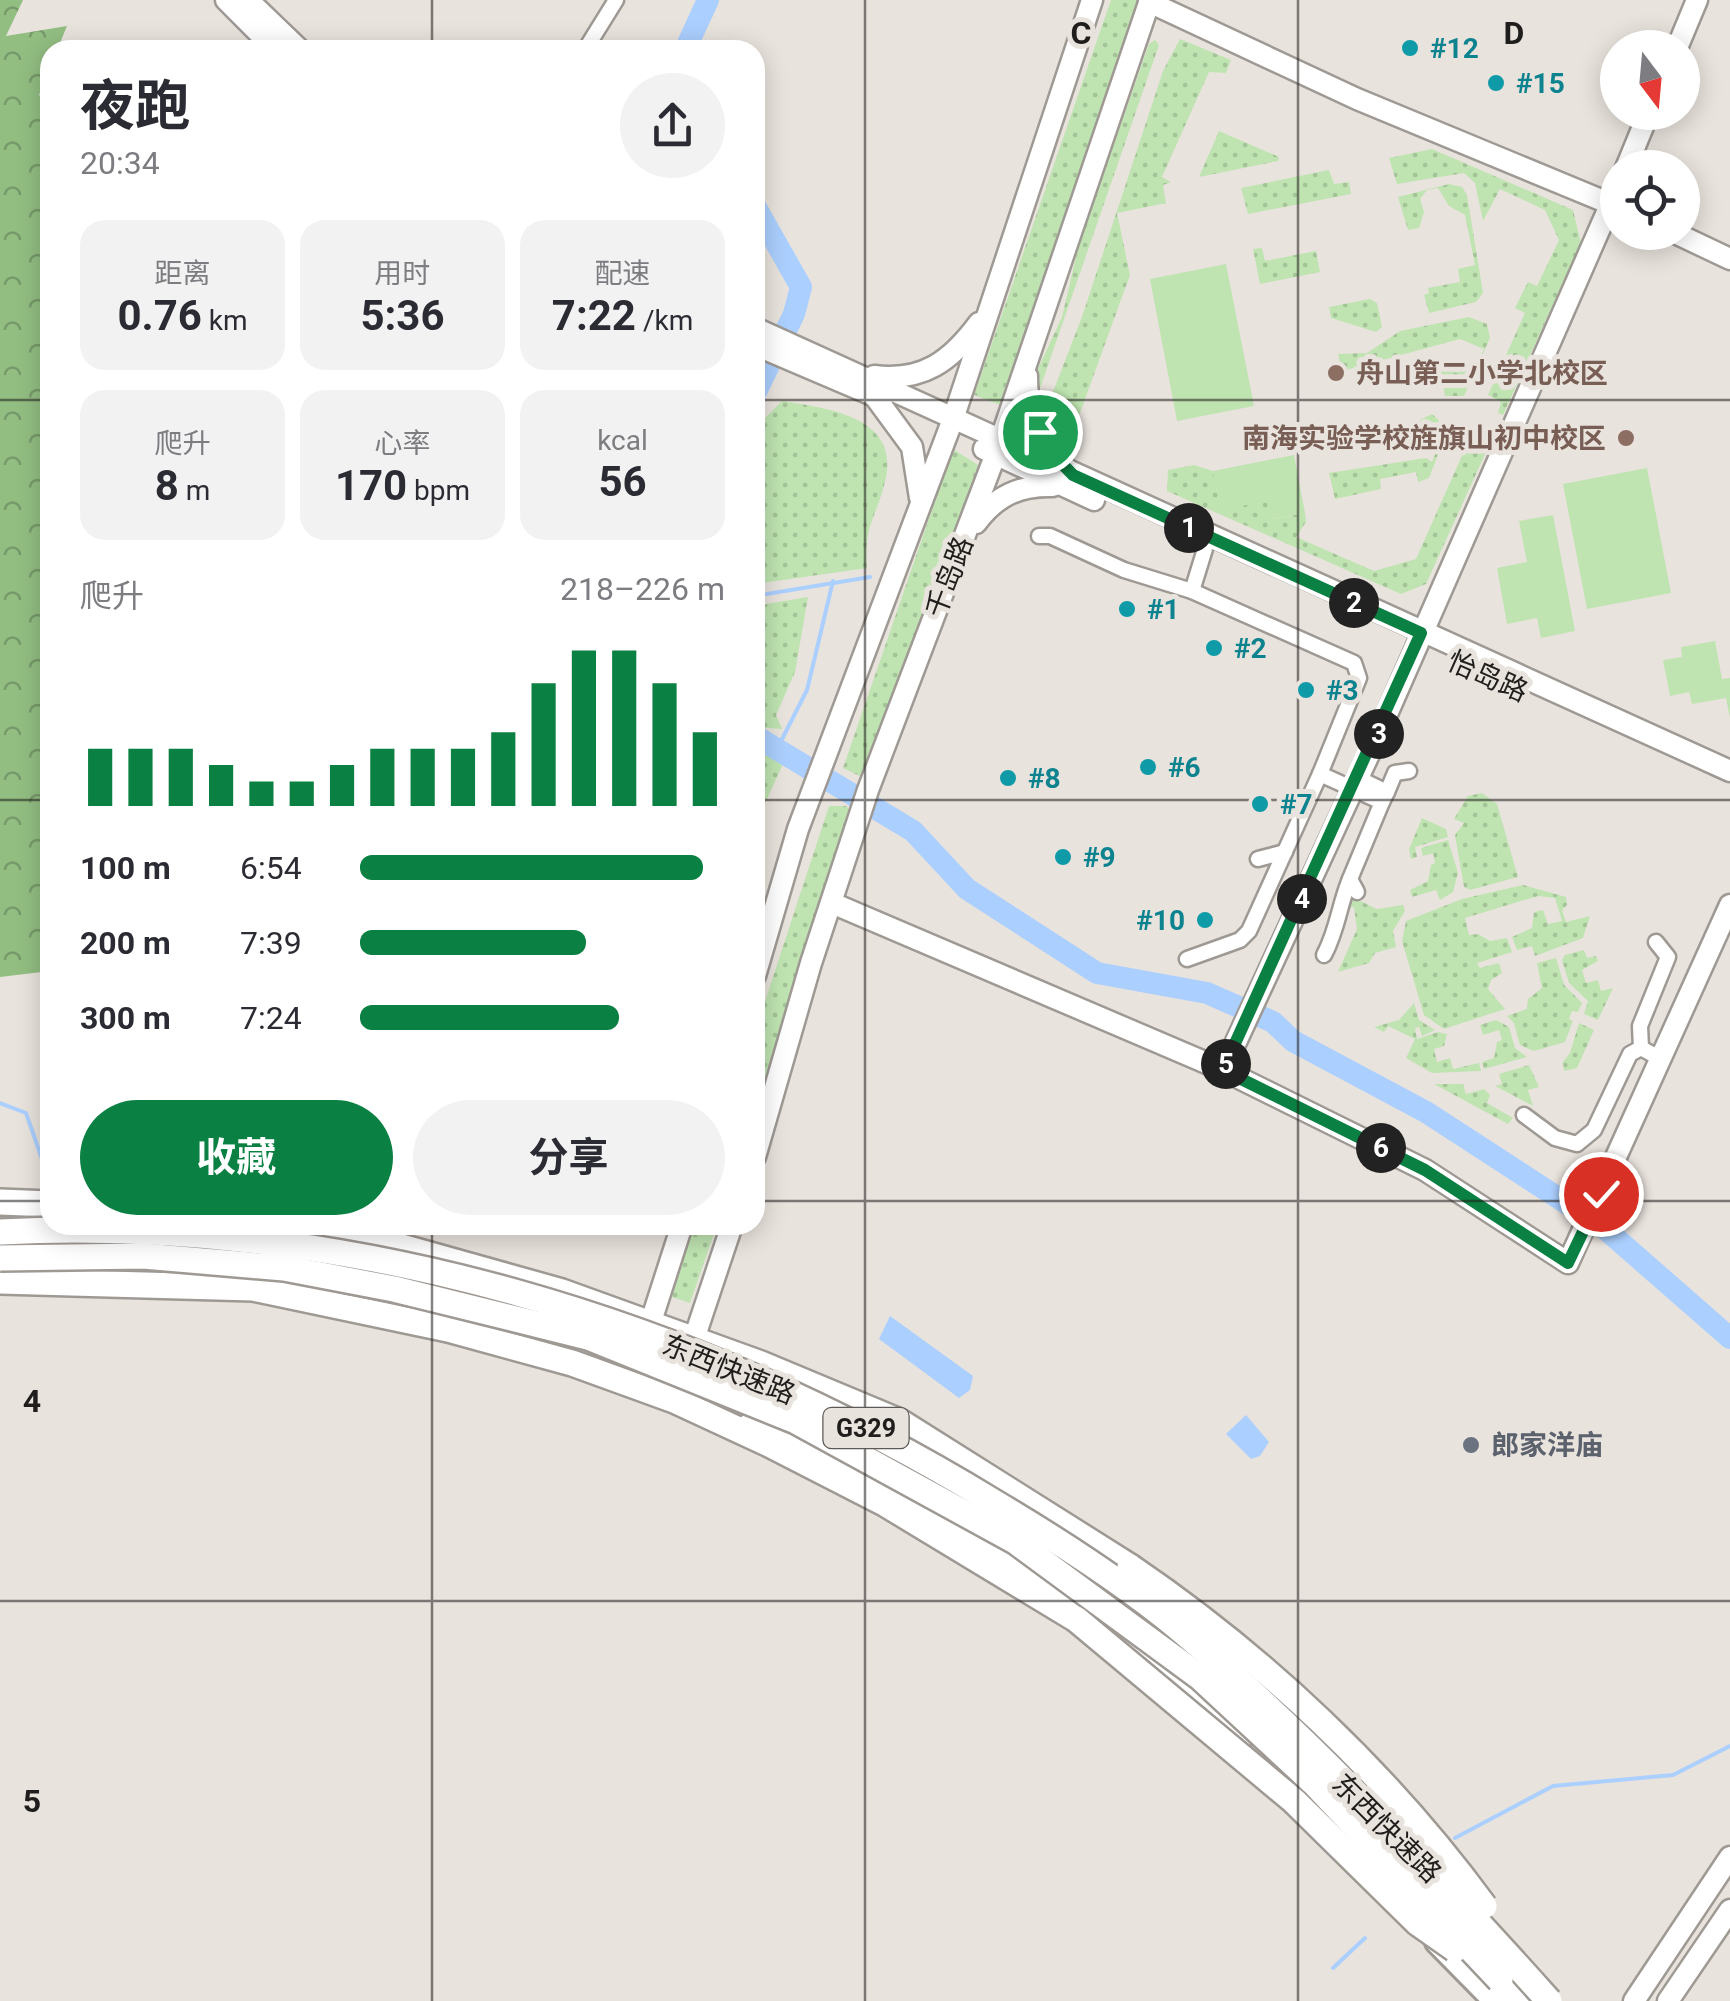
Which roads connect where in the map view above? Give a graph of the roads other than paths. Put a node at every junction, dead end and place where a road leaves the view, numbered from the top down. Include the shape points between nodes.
1 (226, 0) edge
2 (248, 0) edge
3 (616, 0) edge
4 (1092, 0) edge
5 (1697, 0) edge
6 (1150, 1) edge
7 (1684, 30) edge
8 (266, 40) edge
9 (290, 40) edge
10 (591, 40) edge
11 (1600, 193) edge
12 (1600, 233) edge
13 (1700, 245) edge
14 (1730, 259) edge
15 (988, 308) junction
16 (765, 333) edge
17 (765, 349) edge
18 (809, 360) junction
19 (1027, 362) junction
20 (859, 373) junction
21 (873, 394) junction
22 (950, 423) junction
23 (997, 449) junction
24 (1069, 481) junction
25 (920, 503) junction
26 (1039, 536) dead end
27 (963, 541) junction
28 (1205, 550) junction
29 (1192, 591) junction
30 (1418, 639) junction
31 (1730, 771) edge
32 (1409, 772) dead end
33 (1320, 774) junction
34 (1730, 782) edge
35 (1355, 783) junction
36 (1384, 797) junction
37 (1284, 852) junction
38 (1258, 860) dead end
39 (832, 903) junction
40 (1730, 905) edge
41 (765, 942) edge
42 (1656, 942) dead end
43 (1324, 955) dead end
44 (1187, 959) dead end
45 (1641, 1048) junction
46 (1661, 1060) junction
47 (1223, 1070) junction
48 (1524, 1115) dead end
49 (765, 1124) edge
50 (0, 1202) edge
51 (40, 1204) edge
52 (0, 1222) edge
53 (40, 1222) edge
54 (0, 1232) edge
55 (40, 1233) edge
56 (119, 1235) edge
57 (280, 1235) edge
58 (358, 1235) edge
59 (679, 1235) edge
60 (729, 1235) edge
61 (0, 1258) edge
62 (0, 1272) edge
63 (0, 1281) edge
64 (253, 1288) junction
65 (650, 1322) junction
66 (694, 1339) junction
67 (631, 1385) junction
68 (674, 1400) junction
69 (1730, 1857) edge
70 (1730, 1910) edge
71 (1505, 1983) edge
72 (1638, 1996) edge
73 (1520, 2001) edge
74 (1550, 2001) edge
75 (1566, 2001) edge
76 (1613, 2001) edge
77 (1668, 2001) edge

1 - 8 street
2 - 9 street
3 - 10 street
4 - 15 street, 千岛路
5 - 7 street
6 - 11 street via 1357,99
6 - 19 street, 千岛路
12 - 30 street
13 - 14 street
15 - 20 street via 932,370 900,377
15 - 22 street, 千岛路
16 - 18 street
17 - 18 street
18 - 20 street
18 - 21 street
19 - 23 street, 千岛路
19 - 24 street via 1040,432
20 - 22 street
21 - 22 street
21 - 25 street via 912,446
22 - 23 street, 怡岛路
22 - 25 street, 千岛路
23 - 24 street, 怡岛路
23 - 27 street, 千岛路
24 - 27 street via 1012,491 987,508
24 - 28 street, 怡岛路
24 - 30 street
25 - 41 street, 千岛路 via 798,829
26 - 29 street
27 - 39 street, 千岛路
28 - 29 street
28 - 30 street, 怡岛路
29 - 33 street via 1354,663 1360,678
30 - 31 street
30 - 34 street, 怡岛路
30 - 35 street
32 - 36 street via 1395,773
33 - 35 street
33 - 37 street
35 - 36 street
35 - 47 street
36 - 43 street
37 - 38 street
37 - 44 street via 1249,931
39 - 47 street
39 - 49 street, 千岛路
40 - 46 street
42 - 45 street via 1668,957 1640,1026
45 - 46 street
45 - 48 street via 1630,1054 1586,1139 1577,1144 1555,1138
46 - 47 street via 1568,1263 1425,1170
50 - 51 highway
52 - 53 street
54 - 55 highway, 东西快速路 / G329, bridge
56 - 71 highway, 东西快速路 / G329, bridge via 238,1238 473,1282 714,1360 886,1438 1063,1544 1180,1630 1396,1834
57 - 65 street via 373,1251
58 - 65 highway
59 - 65 street
60 - 66 street
61 - 71 highway, 东西快速路 / G329, bridge via 143,1256 284,1268 394,1288 588,1337 796,1421 1015,1541 1201,1678 1314,1783
62 - 64 street via 51,1270
63 - 64 highway
64 - 67 highway via 448,1329
65 - 66 highway
65 - 67 street
66 - 68 street
66 - 71 highway, bridge via 900,1422 1215,1627 1313,1715 1462,1876 1494,1920
66 - 75 main road via 886,1430 1133,1582 1269,1696 1425,1849
67 - 68 highway
68 - 71 highway, bridge via 886,1504 1076,1619 1294,1801 1418,1922
68 - 71 main road via 792,1439 936,1510 1088,1611
69 - 72 street
70 - 77 street
71 - 73 highway, 东西快速路 / G329
71 - 74 highway, 东西快速路 / G329, bridge
72 - 76 street

